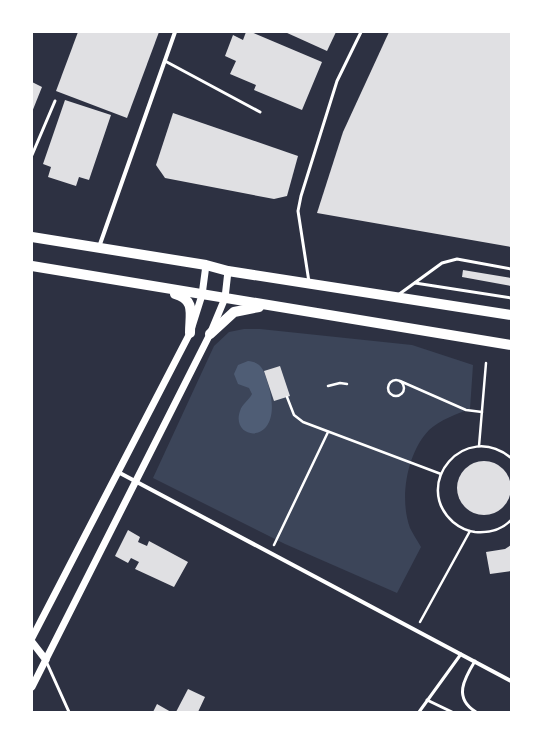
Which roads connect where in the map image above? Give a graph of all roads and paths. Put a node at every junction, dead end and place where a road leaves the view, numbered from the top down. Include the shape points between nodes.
1 (175, 32) edge
2 (361, 32) edge
3 (165, 61) junction
4 (55, 101) dead end
5 (260, 112) dead end
6 (32, 155) edge
7 (32, 237) edge
8 (99, 249) junction
9 (206, 265) junction
10 (32, 266) edge
11 (511, 269) edge
12 (228, 271) junction
13 (136, 283) junction
14 (309, 283) junction
15 (415, 283) junction
16 (202, 295) junction
17 (395, 297) junction
18 (225, 298) junction
19 (511, 298) edge
20 (269, 306) junction
21 (511, 315) edge
22 (190, 333) junction
23 (210, 334) junction
24 (511, 345) edge
25 (486, 363) dead end
26 (400, 381) junction
27 (346, 384) dead end
28 (328, 386) dead end
29 (287, 397) dead end
30 (482, 412) junction
31 (328, 432) junction
32 (479, 446) junction
33 (511, 458) edge
34 (118, 472) junction
35 (441, 474) junction
36 (136, 482) junction
37 (511, 520) edge
38 (470, 531) junction
39 (270, 553) junction
40 (415, 630) junction
41 (32, 638) edge
42 (32, 642) edge
43 (461, 654) junction
44 (46, 660) junction
45 (475, 661) junction
46 (511, 680) edge
47 (32, 687) edge
48 (428, 700) junction
49 (69, 712) edge
50 (419, 712) edge
51 (452, 712) edge
52 (476, 712) edge

1 - 3 street
2 - 14 lane via 337,82 301,196 298,211
3 - 5 lane
3 - 8 street
4 - 6 lane
7 - 8 main road
8 - 9 main road
9 - 12 main road
9 - 16 street
10 - 13 main road
11 - 15 lane via 457,259 442,263
12 - 14 main road
12 - 18 street
13 - 16 main road
13 - 22 main road via 187,299 190,305
14 - 17 main road
15 - 17 lane
15 - 19 lane
16 - 18 main road
16 - 22 street
17 - 21 main road
18 - 20 main road
18 - 23 street
20 - 23 main road via 234,312
20 - 24 main road
22 - 34 street
23 - 36 street
25 - 30 path
26 - 26 path via 390,383 387,388 391,395 399,397 403,393 404,386
26 - 30 path via 466,410
27 - 28 path
29 - 31 path via 294,415 303,422
30 - 32 path
31 - 35 path
31 - 39 path
32 - 33 path via 503,451
32 - 35 path via 460,452 448,461
34 - 36 street
34 - 41 street
35 - 38 path via 438,489 440,504 448,517 458,526
36 - 39 street
36 - 44 street
37 - 38 path via 497,530 483,533
38 - 40 path
39 - 40 street
40 - 43 street
42 - 44 street
43 - 45 street
43 - 48 lane
44 - 47 street
44 - 49 lane
45 - 46 street
45 - 52 lane via 462,686 466,704
48 - 50 lane
48 - 51 lane

